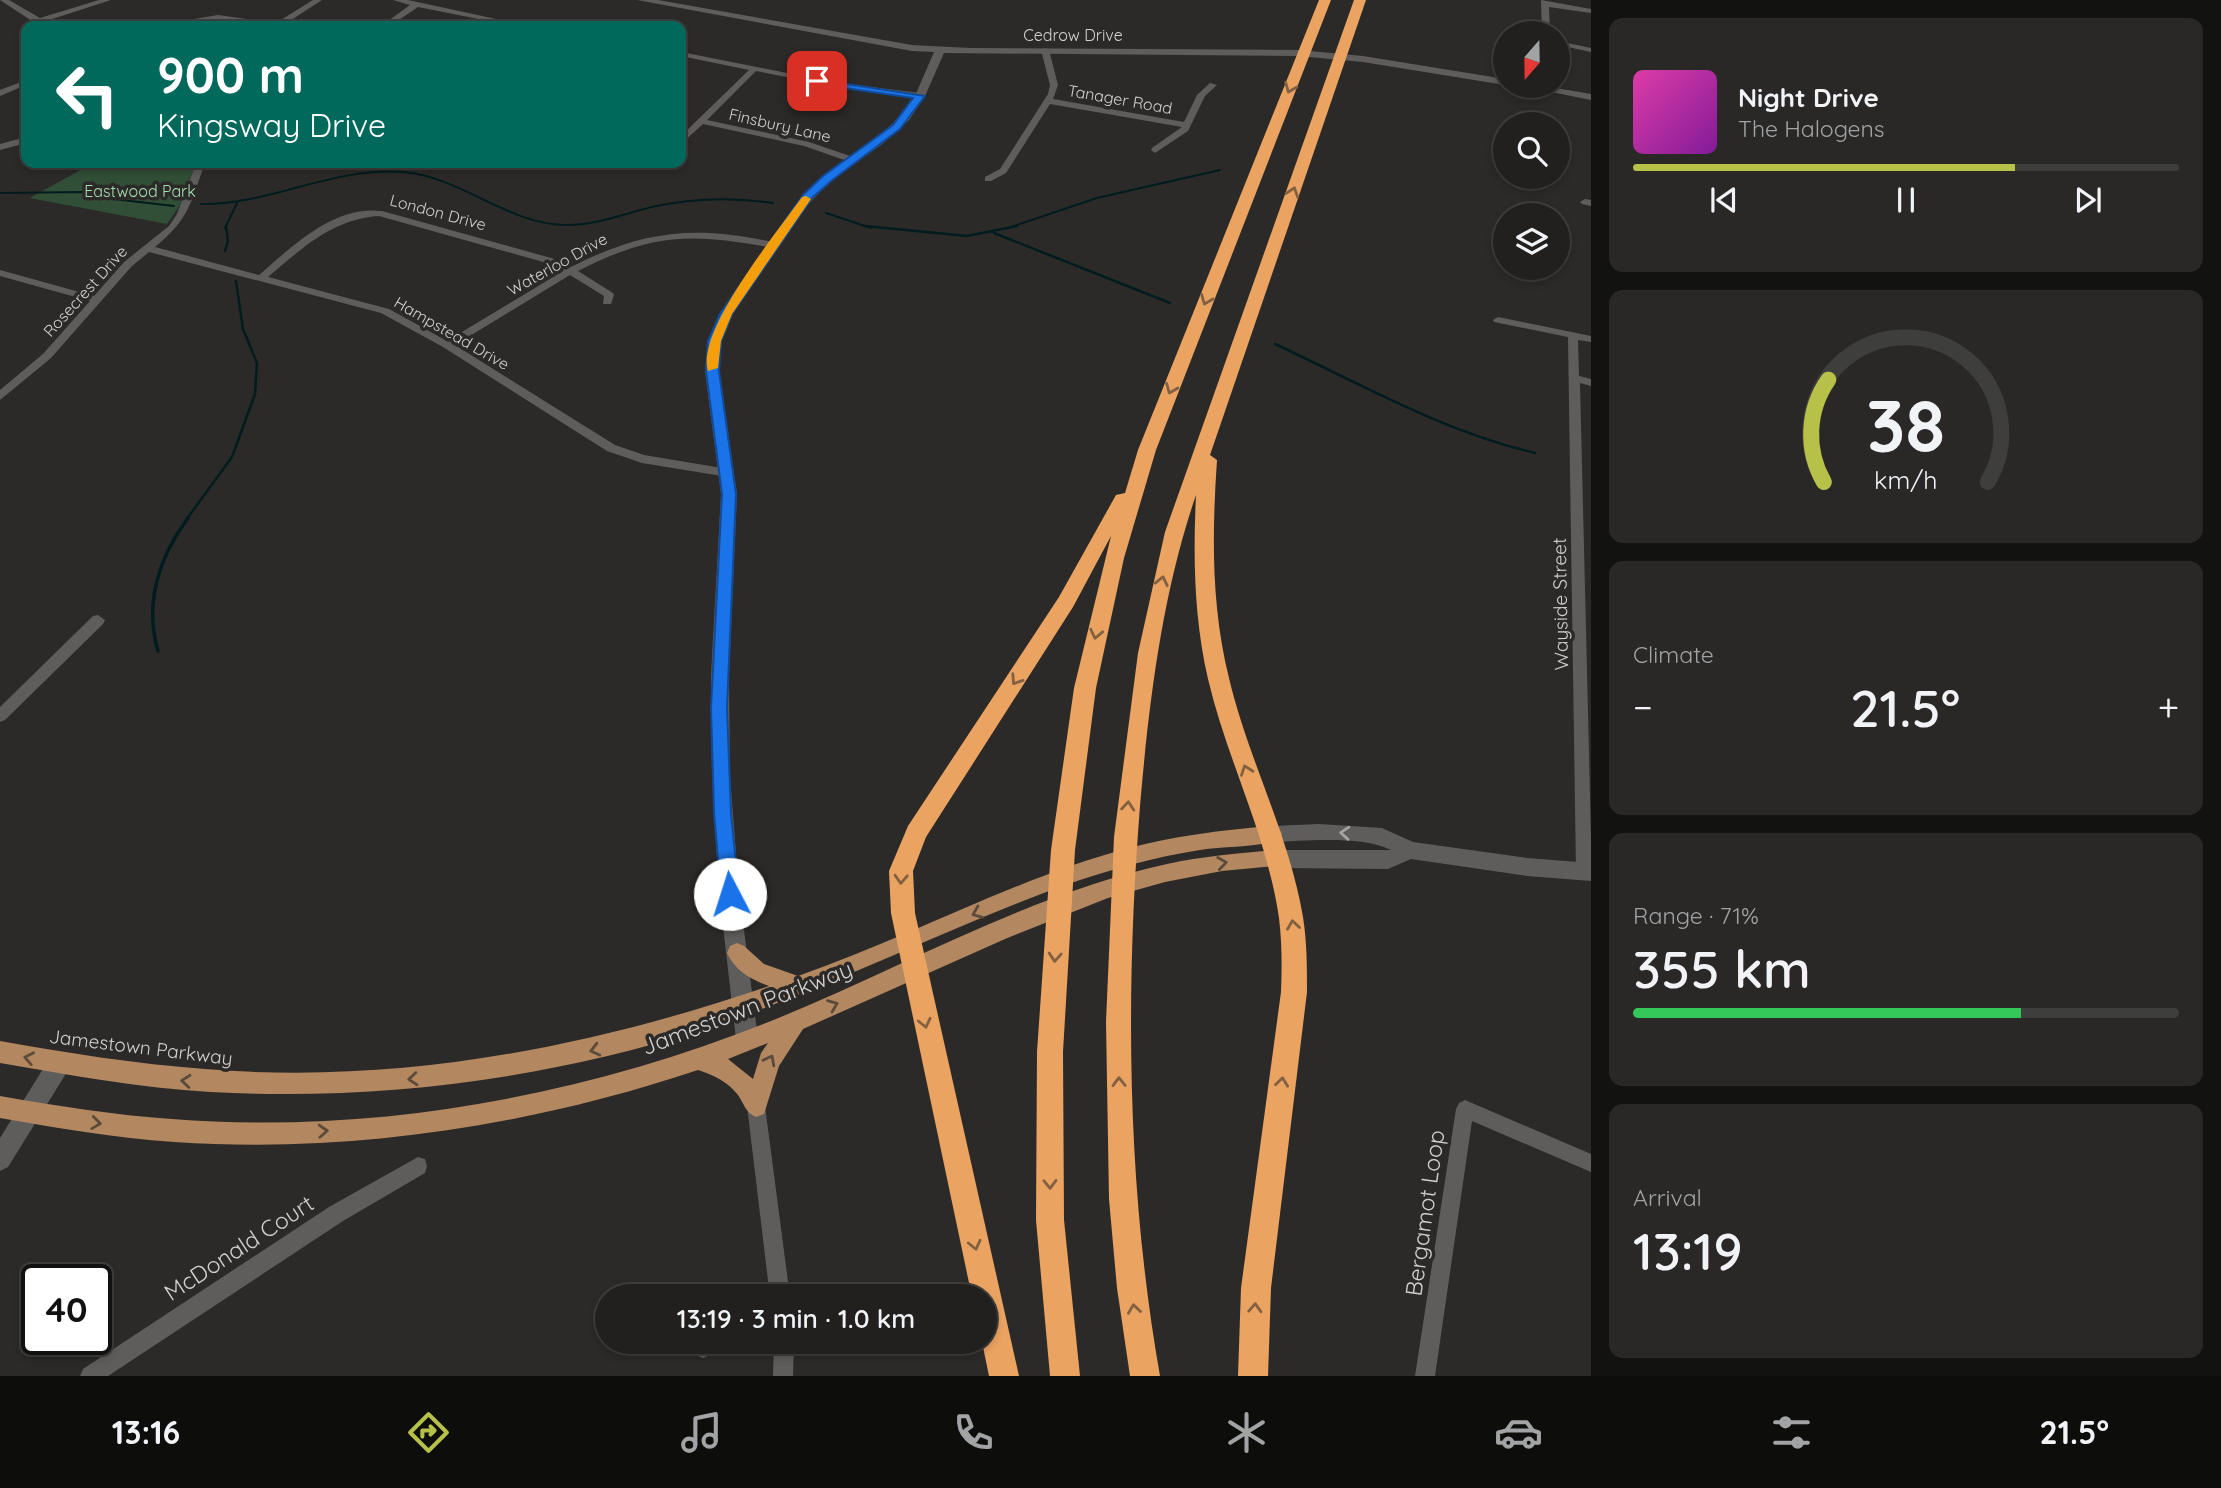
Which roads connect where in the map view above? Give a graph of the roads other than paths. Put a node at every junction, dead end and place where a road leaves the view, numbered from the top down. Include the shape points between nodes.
1 (4, 0) edge
2 (107, 0) edge
3 (318, 0) edge
4 (397, 0) edge
5 (642, 0) edge
6 (1325, 0) edge
7 (1360, 0) edge
8 (1545, 2) edge
9 (418, 4) junction
10 (1591, 11) edge
11 (38, 21) joint
12 (187, 21) edge
13 (240, 21) edge
14 (285, 21) edge
15 (392, 21) edge
16 (500, 21) edge
17 (1546, 21) edge
18 (1570, 46) edge
19 (940, 50) junction
20 (1045, 50) junction
21 (1591, 50) edge
22 (686, 55) edge
23 (754, 69) junction
24 (1493, 80) edge
25 (21, 84) edge
26 (1213, 85) dead end
27 (0, 93) edge
28 (1570, 93) edge
29 (920, 96) junction
30 (1591, 97) edge
31 (1048, 101) junction
32 (700, 121) junction
33 (1187, 125) junction
34 (686, 136) edge
35 (21, 141) edge
36 (0, 147) edge
37 (1155, 150) dead end
38 (853, 160) junction
39 (198, 168) edge
40 (988, 179) dead end
41 (774, 245) junction
42 (147, 248) junction
43 (573, 271) junction
44 (0, 273) edge
45 (261, 278) junction
46 (97, 300) junction
47 (607, 302) dead end
48 (1498, 320) dead end
49 (1573, 336) junction
50 (1591, 339) edge
51 (447, 345) junction
52 (1574, 379) junction
53 (1591, 383) edge
54 (1575, 395) junction
55 (0, 396) edge
56 (1591, 399) edge
57 (1211, 433) junction
58 (1147, 450) junction
59 (728, 473) junction
60 (98, 620) dead end
61 (0, 716) edge
62 (1275, 846) junction
63 (1588, 872) edge
64 (909, 941) junction
65 (737, 953) junction
66 (914, 970) junction
67 (798, 986) junction
68 (743, 1006) junction
69 (796, 1020) junction
70 (747, 1039) junction
71 (0, 1052) edge
72 (698, 1059) junction
73 (59, 1063) junction
74 (756, 1106) junction
75 (0, 1107) edge
76 (28, 1113) junction
77 (0, 1158) edge
78 (1591, 1163) edge
79 (418, 1166) dead end
80 (778, 1284) edge
81 (784, 1354) edge
82 (90, 1376) edge
83 (783, 1376) edge
84 (1004, 1376) edge
85 (1065, 1376) edge
86 (1145, 1376) edge
87 (1253, 1376) edge
88 (1425, 1376) edge

1 - 11 street
2 - 11 street
3 - 14 street
4 - 9 street
5 - 19 street, Cedrow Drive via 864,41
6 -> 58 highway
57 -> 7 highway
8 - 10 street
8 - 17 street
9 - 15 street
9 - 16 street
12 - 13 street via 210,17
18 - 21 street
19 - 20 street, Cedrow Drive
19 - 29 street
20 - 24 street, Cedrow Drive via 1278,52 1363,59
20 - 31 street via 1054,85
22 - 23 street
23 - 29 street
23 - 32 street
25 - 27 street
26 - 33 street via 1201,95
28 - 30 street
29 - 38 street via 896,127
31 - 33 street, Tanager Road
31 - 40 street via 1003,171
32 - 34 street
32 - 38 street, Finsbury Lane via 806,144
33 - 37 street
35 - 36 street
38 - 41 street via 808,196
39 - 42 street, Rosecrest Drive via 182,214 173,228
41 - 43 street, Waterloo Drive via 712,235 664,236 617,248
41 - 59 street via 726,314 715,341 712,371
42 - 45 street, Hampstead Drive
42 - 46 street, Rosecrest Drive
43 - 45 street, London Drive via 489,241 371,212 332,223
43 - 47 street, London Drive via 609,295
43 - 51 street, Waterloo Drive
44 - 46 street
45 - 51 street, Hampstead Drive via 385,311
46 - 55 street, Rosecrest Drive via 47,356
48 - 49 street
49 - 50 street
49 - 52 street, Wayside Street
51 - 59 street, Hampstead Drive via 611,448 642,459
52 - 53 street
52 - 54 street, Wayside Street
54 - 56 street
54 - 63 street, Wayside Street
62 -> 57 highway via 1227,710 1206,614 1201,550
86 -> 57 highway via 1130,1275 1121,1142 1119,990 1127,826 1140,700 1156,611 1174,533
58 -> 64 highway via 1071,594 908,847 900,884
58 -> 85 highway via 1114,558 1085,688 1058,911 1049,1132 1054,1270
59 - 65 street via 719,741
60 - 61 street
62 - 63 street, Jamestown Parkway via 1388,860 1410,850
62 -> 64 main road, Jamestown Parkway via 1167,847 1102,864
66 -> 62 main road, Jamestown Parkway via 1113,888
87 -> 62 highway via 1256,1288 1296,967 1293,923
64 - 66 highway
64 - 67 main road, Jamestown Parkway
65 - 67 main road via 757,972
65 - 68 street
69 -> 66 main road, Jamestown Parkway
66 -> 84 highway
67 - 68 main road, Jamestown Parkway
68 - 70 street
68 -> 73 main road, Jamestown Parkway via 586,1053 481,1072 368,1083 216,1083
69 - 70 main road, Jamestown Parkway
74 -> 69 main road via 769,1061
70 - 72 main road, Jamestown Parkway
73 -> 71 main road, Jamestown Parkway
72 - 74 main road via 733,1073
76 -> 72 main road, Jamestown Parkway via 199,1132 361,1129 538,1102
73 - 76 street
74 - 80 street
75 - 76 main road, Jamestown Parkway
76 - 77 street
78 - 88 street, Bergamot Loop via 1465,1109
79 - 82 street, McDonald Court via 336,1214
81 - 83 street

